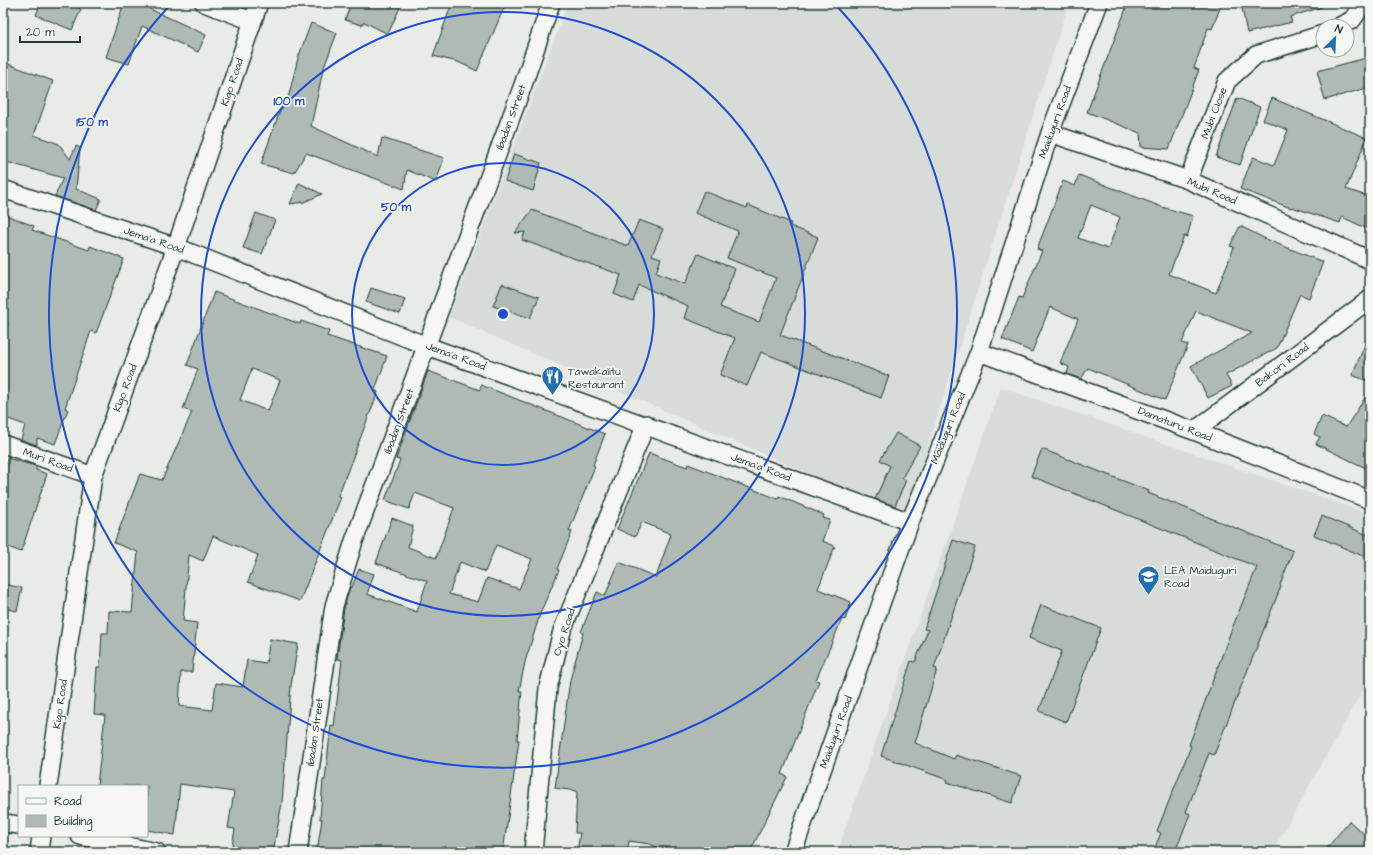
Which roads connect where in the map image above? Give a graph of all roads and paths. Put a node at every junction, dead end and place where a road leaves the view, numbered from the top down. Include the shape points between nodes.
1 (204, 3) edge
2 (259, 3) edge
3 (551, 3) edge
4 (1099, 3) edge
5 (1364, 3) edge
6 (1353, 18) edge
7 (252, 21) junction
8 (1315, 37) edge
9 (1050, 133) junction
10 (1188, 180) junction
11 (3, 189) edge
12 (176, 247) junction
13 (1370, 260) edge
14 (1370, 299) edge
15 (427, 346) junction
16 (979, 352) junction
17 (646, 424) junction
18 (1194, 431) junction
19 (3, 444) edge
20 (94, 476) junction
21 (1370, 500) edge
22 (910, 522) junction
23 (48, 785) edge
24 (3, 823) edge
25 (18, 825) edge
26 (41, 837) edge
27 (85, 837) edge
28 (39, 852) edge
29 (157, 852) edge
30 (298, 852) edge
31 (533, 852) edge
32 (793, 852) edge

1 - 7 street
2 - 7 street, Kigo Road
3 - 15 street, Ibadan Street
4 - 9 street, Maiduguri Road
5 - 6 street
7 - 12 street, Kigo Road
8 - 10 street, Mubi Close via 1256,55 1227,81
9 - 10 street, Mubi Road
9 - 16 street, Maiduguri Road
10 - 13 street, Mubi Road
11 - 12 street, Jema'a Road
12 - 15 street, Jema'a Road
12 - 20 street, Kigo Road
14 - 18 street, Bakori Road
15 - 17 street, Jema'a Road
15 - 30 street, Ibadan Street via 354,541 334,606
16 - 18 street, Damaturu Road
16 - 22 street, Maiduguri Road
17 - 22 street, Jema'a Road
17 - 31 street, Oyo Road via 562,631 548,688
18 - 21 street, Damaturu Road
19 - 20 street, Muri Road
20 - 23 street, Kigo Road
22 - 32 street, Maiduguri Road
24 - 25 street
26 - 28 street
27 - 29 street

